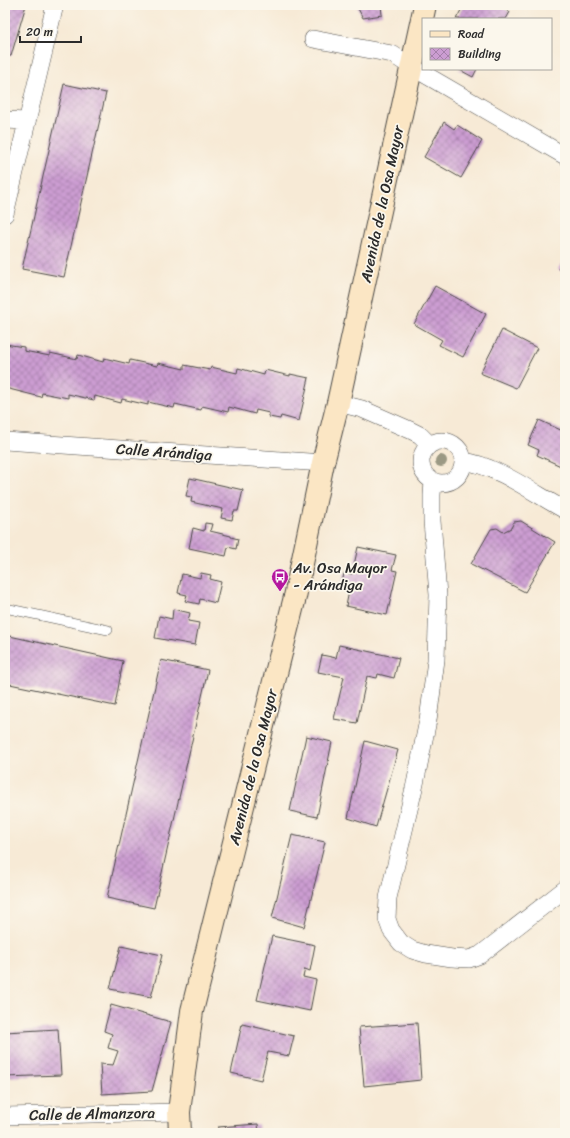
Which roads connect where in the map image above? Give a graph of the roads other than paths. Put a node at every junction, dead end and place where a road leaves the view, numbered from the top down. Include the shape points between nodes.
1 (54, 5) edge
2 (425, 5) edge
3 (422, 18) edge
4 (422, 19) edge
5 (313, 39) dead end
6 (412, 67) junction
7 (5, 120) edge
8 (26, 121) junction
9 (565, 156) edge
10 (5, 214) edge
11 (338, 403) junction
12 (5, 441) edge
13 (430, 445) junction
14 (463, 461) junction
15 (323, 463) junction
16 (433, 481) junction
17 (565, 510) edge
18 (5, 608) edge
19 (108, 630) dead end
20 (565, 888) edge
21 (5, 1116) edge
22 (179, 1123) edge

1 - 8 street
2 - 3 main road, Avenida de la Osa Mayor
4 - 6 main road, Avenida de la Osa Mayor
5 - 6 street via 392,54
6 - 9 street
6 - 11 main road, Avenida de la Osa Mayor
7 - 8 street
8 - 10 street
11 - 13 street via 362,409 410,430
11 - 15 main road, Avenida de la Osa Mayor
12 - 15 street, Calle Arándiga
13 - 14 street via 435,442 448,442 459,449
13 - 16 street via 425,450 421,464 427,477
14 - 16 street via 459,474 454,479 440,483
14 - 17 street via 496,471
15 - 22 main road, Avenida de la Osa Mayor via 295,597 192,1011
16 - 20 street via 432,515 438,595 436,660 428,720 388,898 387,919 391,930 401,943 412,950 469,959 480,955
18 - 19 lane
21 - 22 street, Calle de Almanzora

